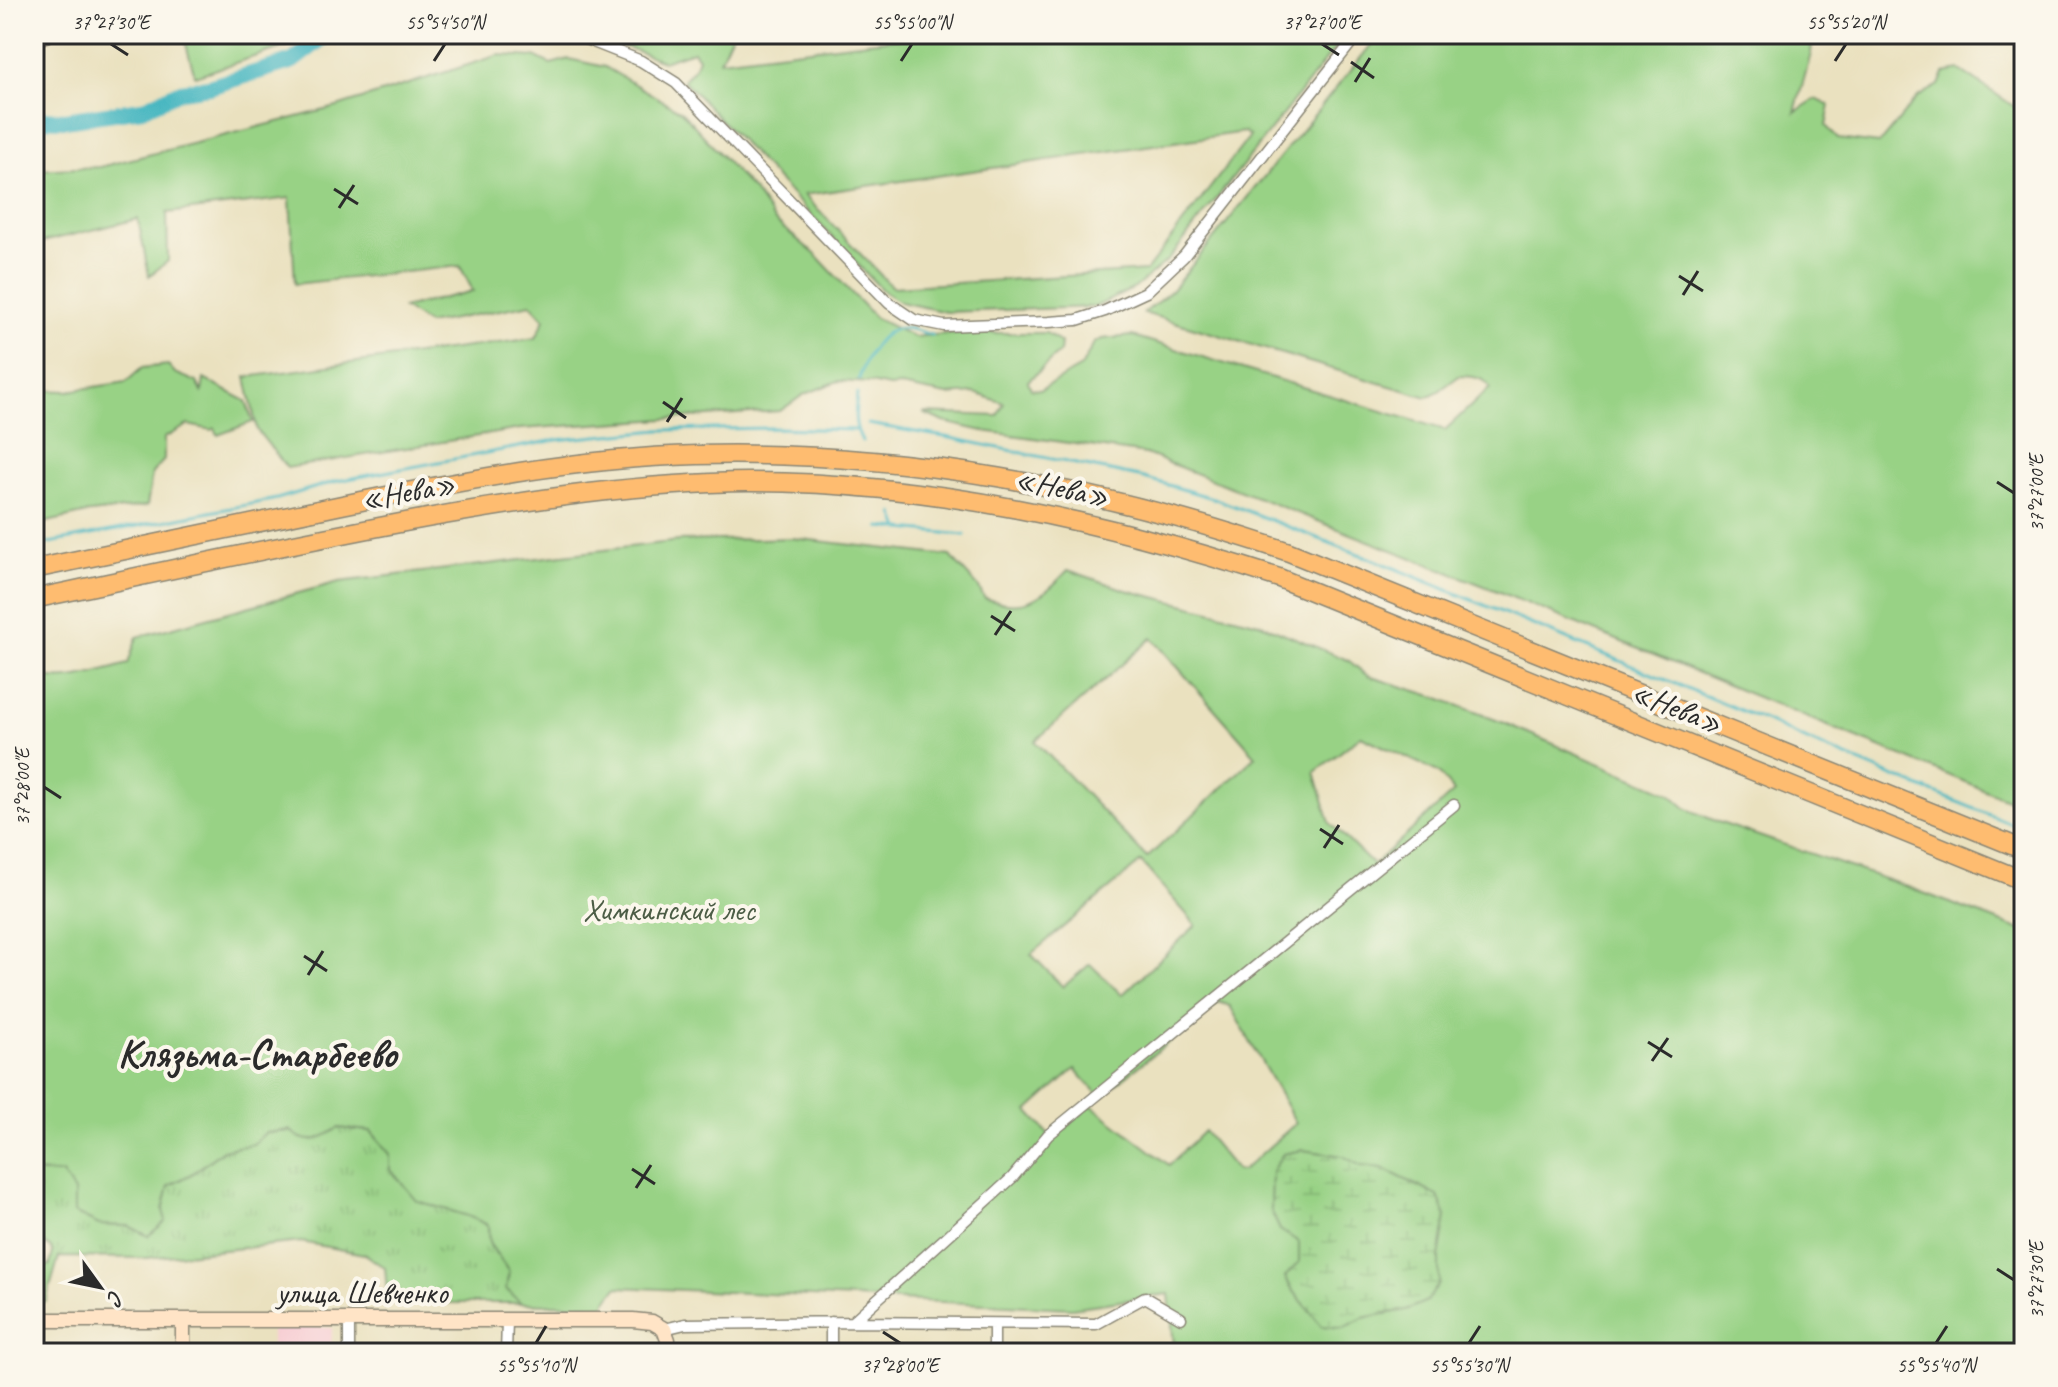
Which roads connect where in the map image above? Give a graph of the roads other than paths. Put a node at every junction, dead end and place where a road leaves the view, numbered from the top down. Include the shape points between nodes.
1 (48, 34) edge
2 (573, 34) edge
3 (1358, 34) edge
4 (34, 39) edge
5 (34, 569) edge
6 (34, 599) edge
7 (1454, 805) dead end
8 (2024, 850) edge
9 (2024, 881) edge
10 (1181, 1318) dead end
11 (34, 1320) edge
12 (183, 1320) junction
13 (349, 1321) junction
14 (507, 1321) junction
15 (831, 1322) junction
16 (852, 1322) junction
17 (994, 1325) junction
18 (664, 1329) junction
19 (183, 1353) edge
20 (349, 1353) edge
21 (506, 1353) edge
22 (668, 1353) edge
23 (831, 1353) edge
24 (994, 1353) edge

1 - 4 main road
2 - 3 street via 641,61 676,83 889,303 914,320 944,326 1077,320 1146,292 1184,256
5 - 8 highway, «Нева» via 429,488 590,464 752,455 985,473 1167,513 1289,552
6 - 9 highway, «Нева» via 366,529 592,492 749,482 979,501 1101,525 1279,578
7 - 16 street via 1048,1135 1012,1178
10 - 17 street via 1145,1297 1096,1324
11 - 12 main road, улица Шевченко
12 - 13 main road, улица Шевченко
12 - 19 main road
13 - 14 main road, улица Шевченко
13 - 20 street
14 - 18 main road, улица Шевченко via 633,1320
14 - 21 street
15 - 16 street
15 - 18 street via 685,1324
15 - 23 street
16 - 17 street
17 - 24 street
18 - 22 main road

